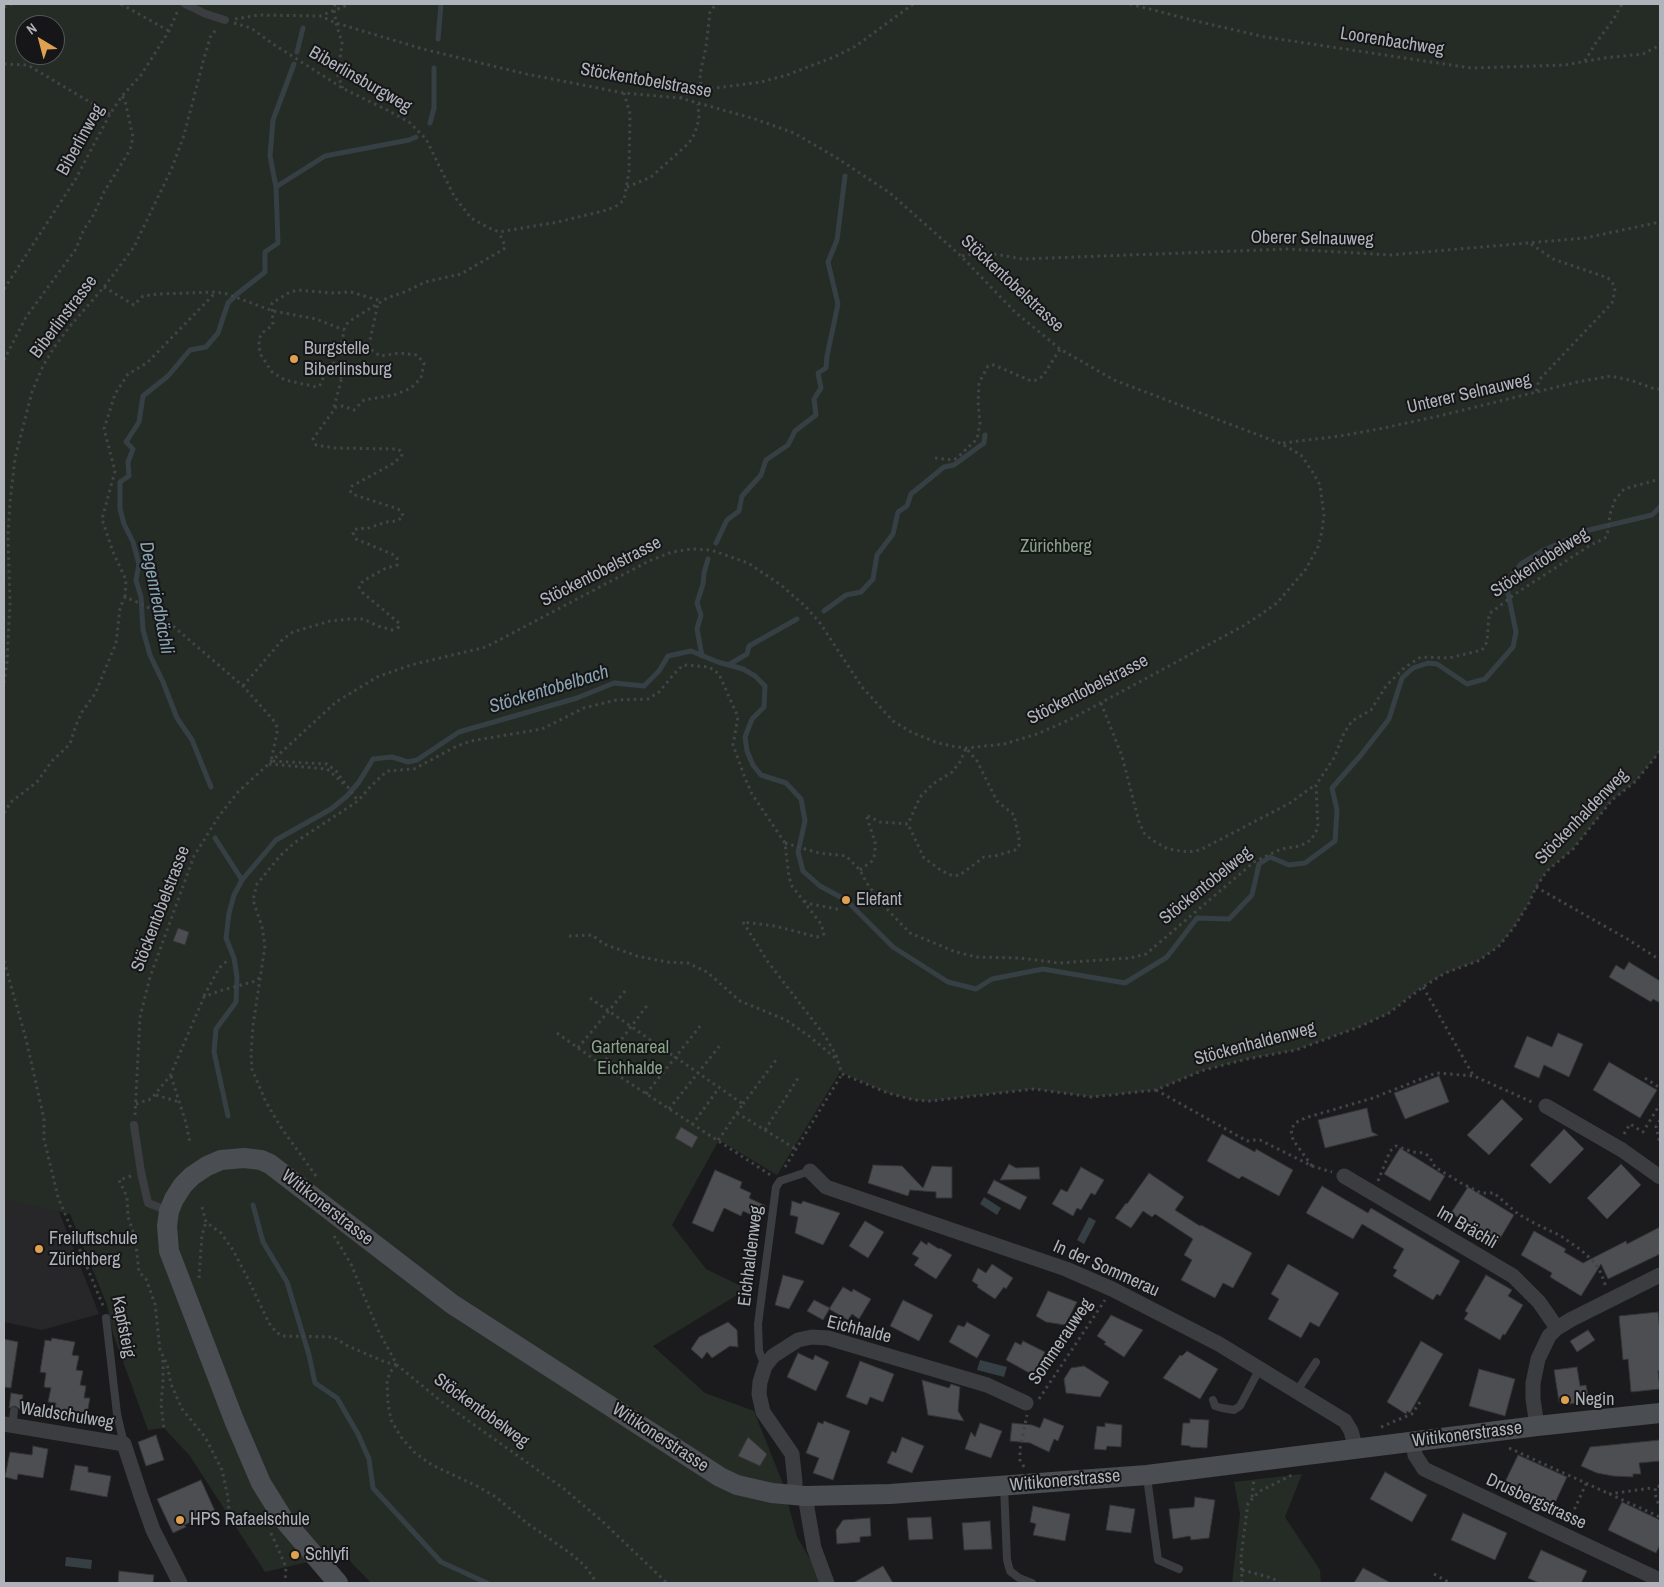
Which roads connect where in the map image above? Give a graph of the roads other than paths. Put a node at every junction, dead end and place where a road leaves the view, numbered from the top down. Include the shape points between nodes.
1 (184, 4) edge
2 (225, 20) road end
3 (1546, 1106) road end
4 (134, 1125) road end
5 (810, 1171) joint
6 (1344, 1176) road end
7 (1660, 1177) edge
8 (169, 1211) junction
9 (1660, 1275) edge
10 (106, 1318) road end
11 (1557, 1328) junction
12 (1316, 1362) dead end
13 (765, 1366) junction
14 (1260, 1368) junction
15 (1297, 1391) junction
16 (1213, 1400) dead end
17 (1026, 1403) road end
18 (1660, 1413) edge
19 (10, 1420) edge
20 (1537, 1426) junction
21 (1412, 1442) junction
22 (124, 1444) junction
23 (1356, 1449) junction
24 (1147, 1475) junction
25 (1004, 1486) junction
26 (799, 1495) junction
27 (1179, 1569) dead end
28 (1660, 1580) edge
29 (180, 1583) edge
30 (338, 1583) edge
31 (827, 1583) edge
32 (1032, 1583) edge

1 - 2 lane
3 - 7 street via 1622,1150
4 - 8 lane via 148,1203
5 - 13 lane, Eichhaldenweg via 780,1181 776,1187 758,1324 759,1351
5 - 14 street, In der Sommerau via 826,1187 1066,1269 1112,1289
6 - 11 street, Im Brächli via 1513,1276 1539,1302
8 - 26 main road, Witikonerstrasse via 187,1180 215,1162 244,1158 270,1164 452,1304 720,1477 737,1485 772,1493
8 - 30 main road, Witikonerstrasse via 169,1251 261,1483 284,1520
9 - 11 street
10 - 22 lane, Kapfsteig via 117,1414
11 - 20 street via 1535,1366 1533,1399
12 - 15 lane
13 - 17 street, Eichhalde via 783,1348 798,1340 828,1338 987,1385
13 - 26 street via 760,1382 760,1403 770,1424 792,1454
14 - 15 street, In der Sommerau
14 - 16 lane via 1240,1406 1234,1410 1222,1408
15 - 23 street, In der Sommerau via 1345,1421
18 - 20 main road, Witikonerstrasse
19 - 22 street, Waldschulweg
20 - 21 main road, Witikonerstrasse
21 - 23 main road, Witikonerstrasse
21 - 28 street, Drusbergstrasse via 1418,1464 1424,1469
22 - 29 street, Kapfsteig via 154,1530
23 - 24 main road, Witikonerstrasse
24 - 25 main road, Witikonerstrasse
24 - 27 lane via 1158,1560
25 - 26 main road, Witikonerstrasse via 890,1494
25 - 32 lane via 1010,1571
26 - 31 street

